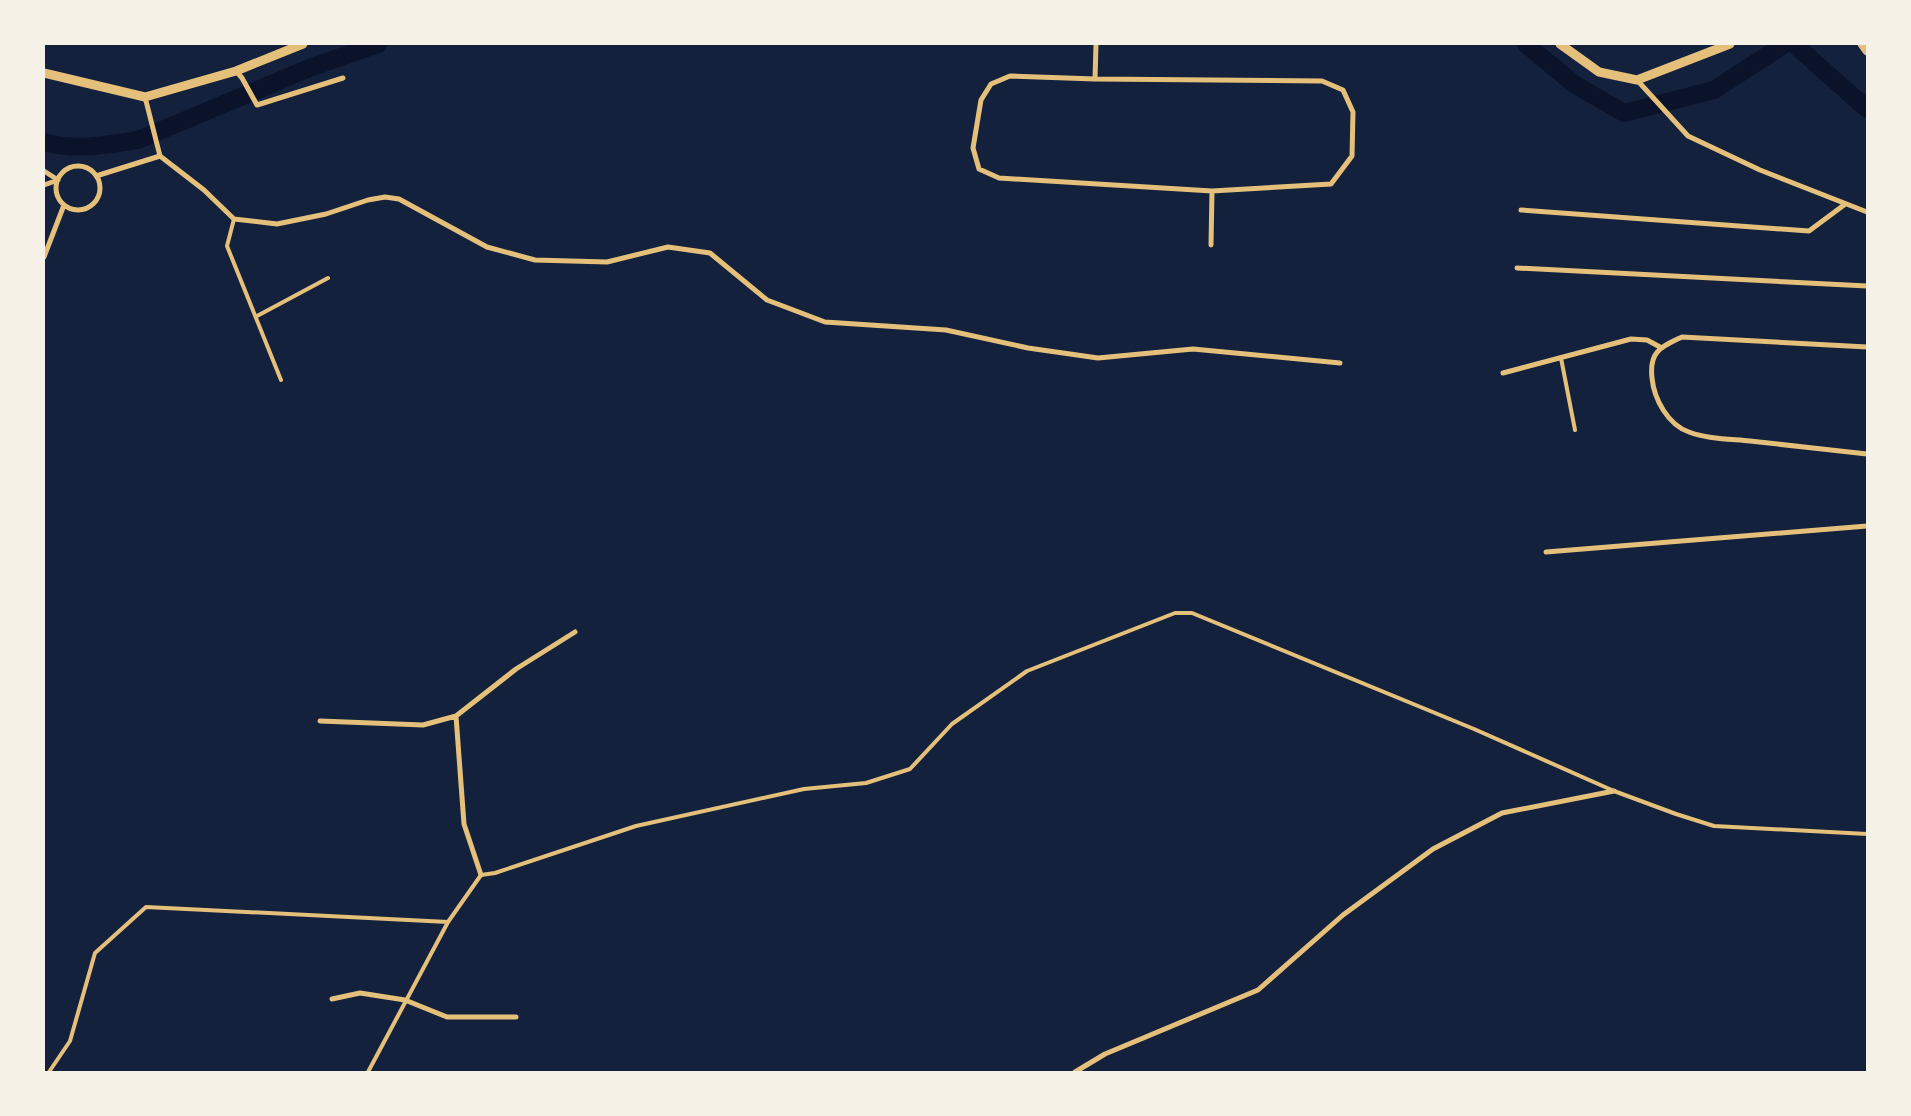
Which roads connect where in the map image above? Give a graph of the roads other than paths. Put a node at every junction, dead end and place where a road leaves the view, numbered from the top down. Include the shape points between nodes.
1 (304, 44) edge
2 (1096, 44) edge
3 (1560, 44) edge
4 (1730, 44) edge
5 (1862, 44) edge
6 (1867, 51) edge
7 (44, 73) edge
8 (239, 74) junction
9 (343, 78) dead end
10 (1095, 79) junction
11 (1637, 80) junction
12 (145, 97) junction
13 (160, 156) junction
14 (44, 172) edge
15 (96, 176) junction
16 (58, 180) junction
17 (44, 185) edge
18 (1212, 191) junction
19 (1844, 204) junction
20 (64, 205) junction
21 (1521, 210) dead end
22 (1867, 212) edge
23 (234, 219) junction
24 (1211, 245) dead end
25 (44, 257) edge
26 (1517, 268) dead end
27 (328, 278) dead end
28 (1867, 286) edge
29 (256, 316) junction
30 (1660, 347) junction
31 (1867, 347) edge
32 (1561, 358) junction
33 (1340, 363) dead end
34 (1503, 373) dead end
35 (281, 380) dead end
36 (1575, 430) dead end
37 (1867, 454) edge
38 (1867, 526) edge
39 (1546, 552) dead end
40 (575, 632) dead end
41 (456, 716) junction
42 (320, 720) dead end
43 (1614, 791) junction
44 (1867, 834) edge
45 (481, 875) junction
46 (448, 922) junction
47 (332, 999) dead end
48 (405, 1000) junction
49 (516, 1017) dead end
50 (49, 1072) edge
51 (368, 1072) edge
52 (1075, 1072) edge

1 - 8 street
2 - 10 street
3 - 11 street via 1599,72
4 - 11 street
5 - 6 street
7 - 12 street
8 - 9 street via 257,105
8 - 12 street
10 - 18 street via 1010,76 991,84 981,100 973,148 979,170 999,178
10 - 18 street via 1322,81 1343,90 1352,112 1352,156 1331,184
11 - 19 street via 1688,136
12 - 13 street
13 - 15 street
13 - 23 street via 204,190
14 - 16 street
15 - 16 street via 90,170 75,166 62,173
15 - 20 street via 100,190 94,204 79,210
16 - 17 street
16 - 20 street via 57,193
18 - 24 street
19 - 21 street via 1809,231
19 - 22 street
20 - 25 street
23 - 29 lane via 227,246
23 - 33 street via 277,224 385,197 399,199 486,247 535,260 607,262 668,246 710,253 767,300 825,322 946,330 1028,348 1098,358 1193,349
26 - 28 street
27 - 29 lane
29 - 35 lane
30 - 31 street via 1682,337
30 - 32 street via 1647,340 1631,339
30 - 37 street via 1652,361 1652,378 1658,400 1669,418 1688,432
32 - 34 street
32 - 36 lane
38 - 39 street
40 - 41 street via 516,670
41 - 42 street via 423,724
41 - 45 street via 464,824
43 - 44 lane via 1714,826
43 - 45 lane via 1474,729 1192,613 1175,613 1027,671 952,724 910,769 866,783 804,788 636,826
43 - 52 street via 1494,817 1433,849 1343,914 1258,990 1105,1054
45 - 46 lane
46 - 48 lane
46 - 50 lane via 146,906 95,953 70,1041
47 - 48 street via 360,993
48 - 49 street via 447,1017
48 - 51 lane

